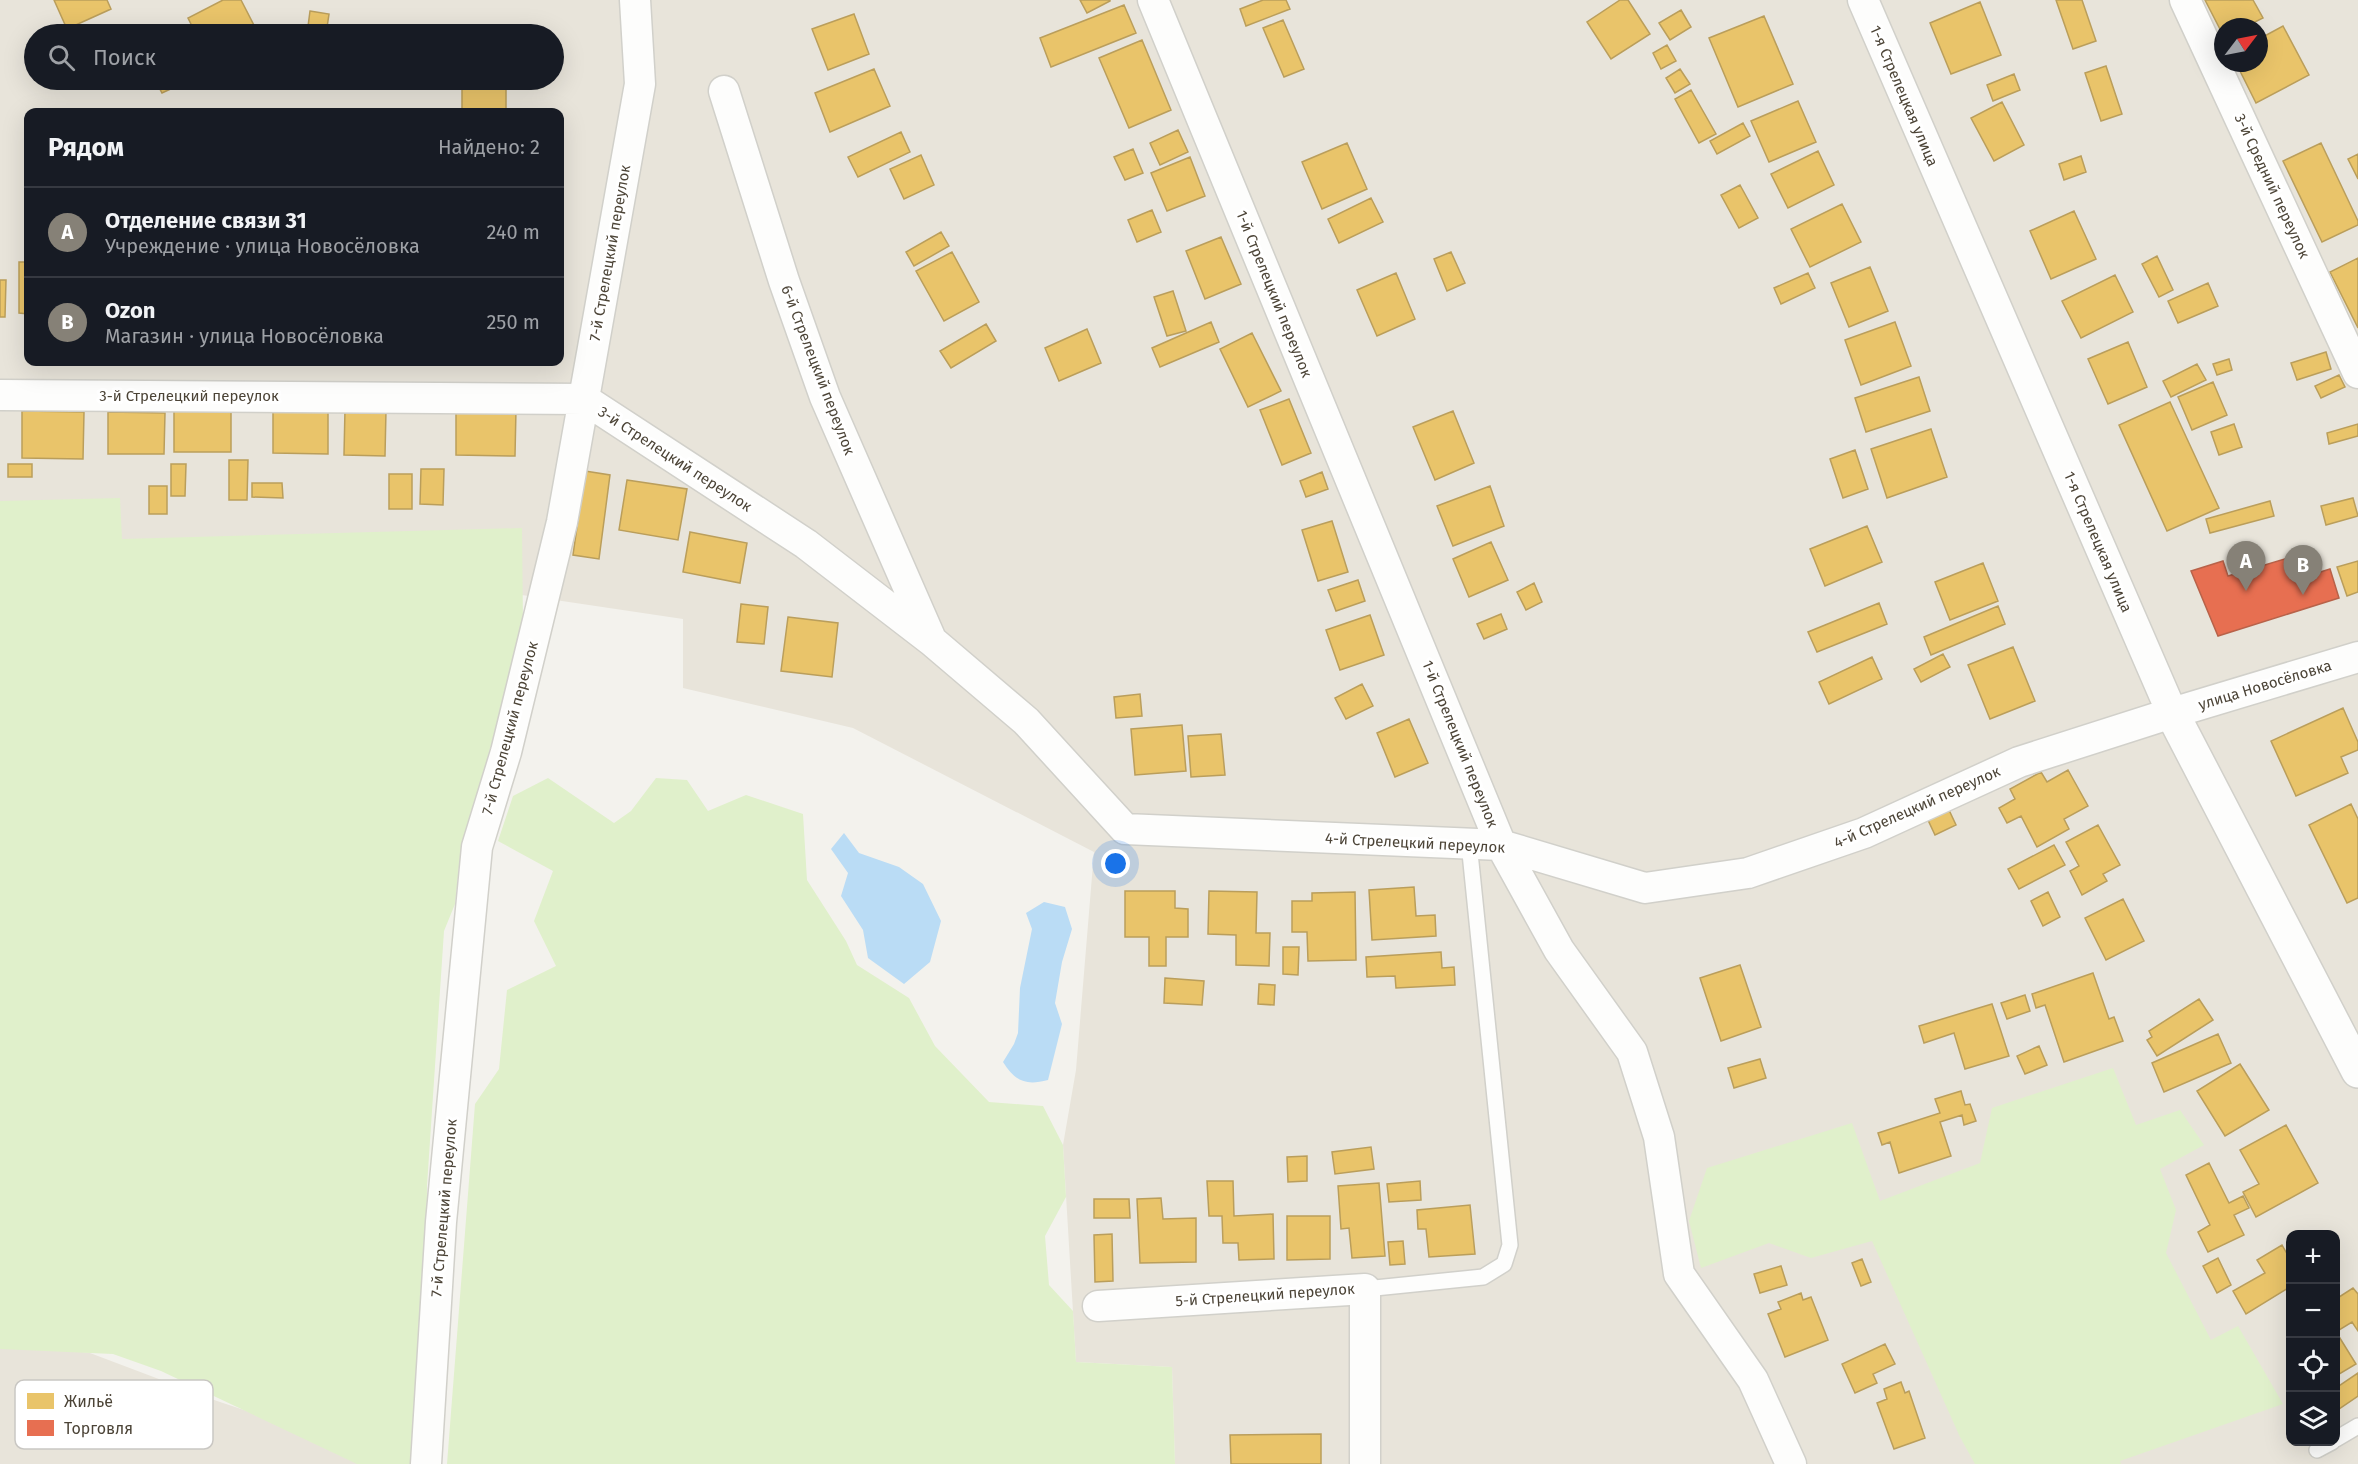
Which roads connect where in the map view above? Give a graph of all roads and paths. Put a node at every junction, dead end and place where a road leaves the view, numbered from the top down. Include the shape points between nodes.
1 (635, 0) edge
2 (1153, 0) edge
3 (1863, 0) edge
4 (2186, 0) edge
5 (724, 91) dead end
6 (2358, 373) edge
7 (0, 394) edge
8 (584, 399) junction
9 (932, 641) junction
10 (2358, 657) edge
11 (2172, 713) junction
12 (1125, 829) joint
13 (1469, 843) junction
14 (1501, 845) junction
15 (2358, 1071) edge
16 (1365, 1289) junction
17 (1098, 1306) dead end
18 (2358, 1426) edge
19 (2340, 1437) edge
20 (2324, 1446) edge
21 (2317, 1450) dead end
22 (426, 1464) edge
23 (1365, 1464) edge
24 (1791, 1464) edge

1 - 8 street, 7-й Стрелецкий переулок via 640,84
2 - 14 street, 1-й Стрелецкий переулок
3 - 11 street, 1-я Стрелецкая улица
4 - 6 street, 3-й Средний переулок
5 - 9 street, 6-й Стрелецкий переулок via 825,397
7 - 8 street, 3-й Стрелецкий переулок
8 - 9 street, 3-й Стрелецкий переулок via 806,544
8 - 22 street, 7-й Стрелецкий переулок via 559,533 506,752 477,847 441,1222
9 - 12 street, 3-й Стрелецкий переулок via 1026,721
10 - 11 street, улица Новосёловка
11 - 14 street, 4-й Стрелецкий переулок via 2019,762 1864,833 1748,873 1645,888
11 - 15 street, 1-я Стрелецкая улица
12 - 13 street, 4-й Стрелецкий переулок
13 - 14 street, 4-й Стрелецкий переулок
13 - 16 lane via 1510,1245 1504,1264 1483,1277
14 - 24 street, 1-й Стрелецкий переулок via 1559,950 1632,1052 1659,1137 1679,1274 1753,1380
16 - 17 street, 5-й Стрелецкий переулок
16 - 23 street, 5-й Стрелецкий переулок
18 - 19 lane
20 - 21 lane

